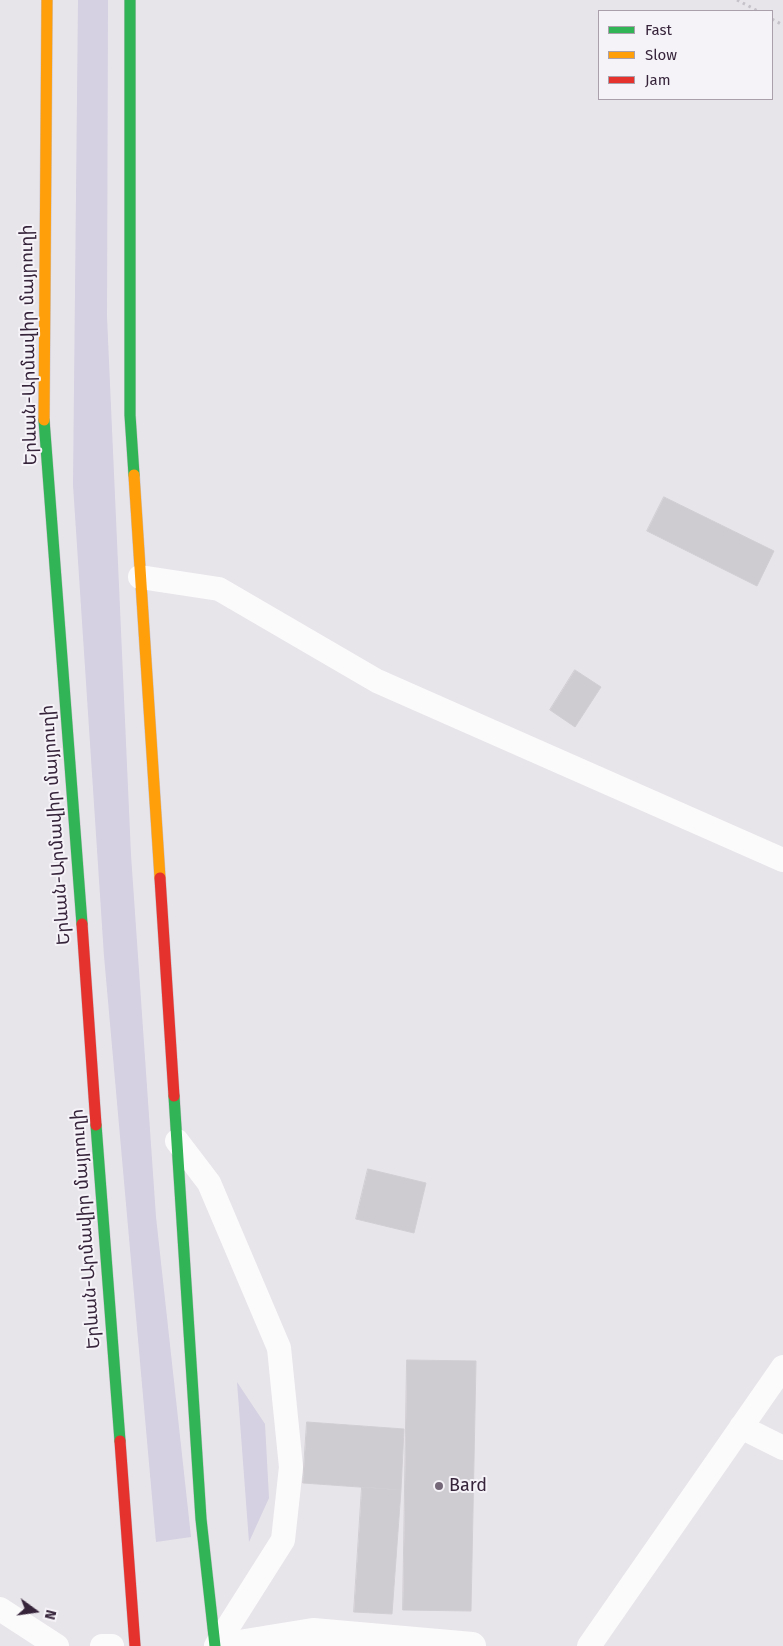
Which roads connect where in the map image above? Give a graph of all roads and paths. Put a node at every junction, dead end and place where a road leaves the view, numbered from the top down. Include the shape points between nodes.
1 (47, 0) edge
2 (130, 0) edge
3 (738, 0) edge
4 (756, 10) edge
5 (140, 577) junction
6 (783, 860) edge
7 (177, 1142) junction
8 (783, 1367) edge
9 (741, 1427) junction
10 (783, 1448) edge
11 (0, 1609) edge
12 (57, 1646) edge
13 (102, 1646) edge
14 (112, 1646) edge
15 (135, 1646) edge
16 (216, 1646) edge
17 (227, 1646) edge
18 (472, 1646) edge
19 (589, 1646) edge

1 - 15 highway, Երևան-Արմավիր մայրուղի via 44,418
2 - 5 highway via 130,415
3 - 4 path
5 - 6 lane via 219,589 377,681
5 - 7 highway
7 - 16 highway via 201,1519
7 - 16 lane via 209,1183 279,1348 291,1467 283,1540
8 - 9 lane
9 - 10 lane
9 - 19 lane
11 - 12 lane
13 - 14 lane
17 - 18 street via 313,1632

